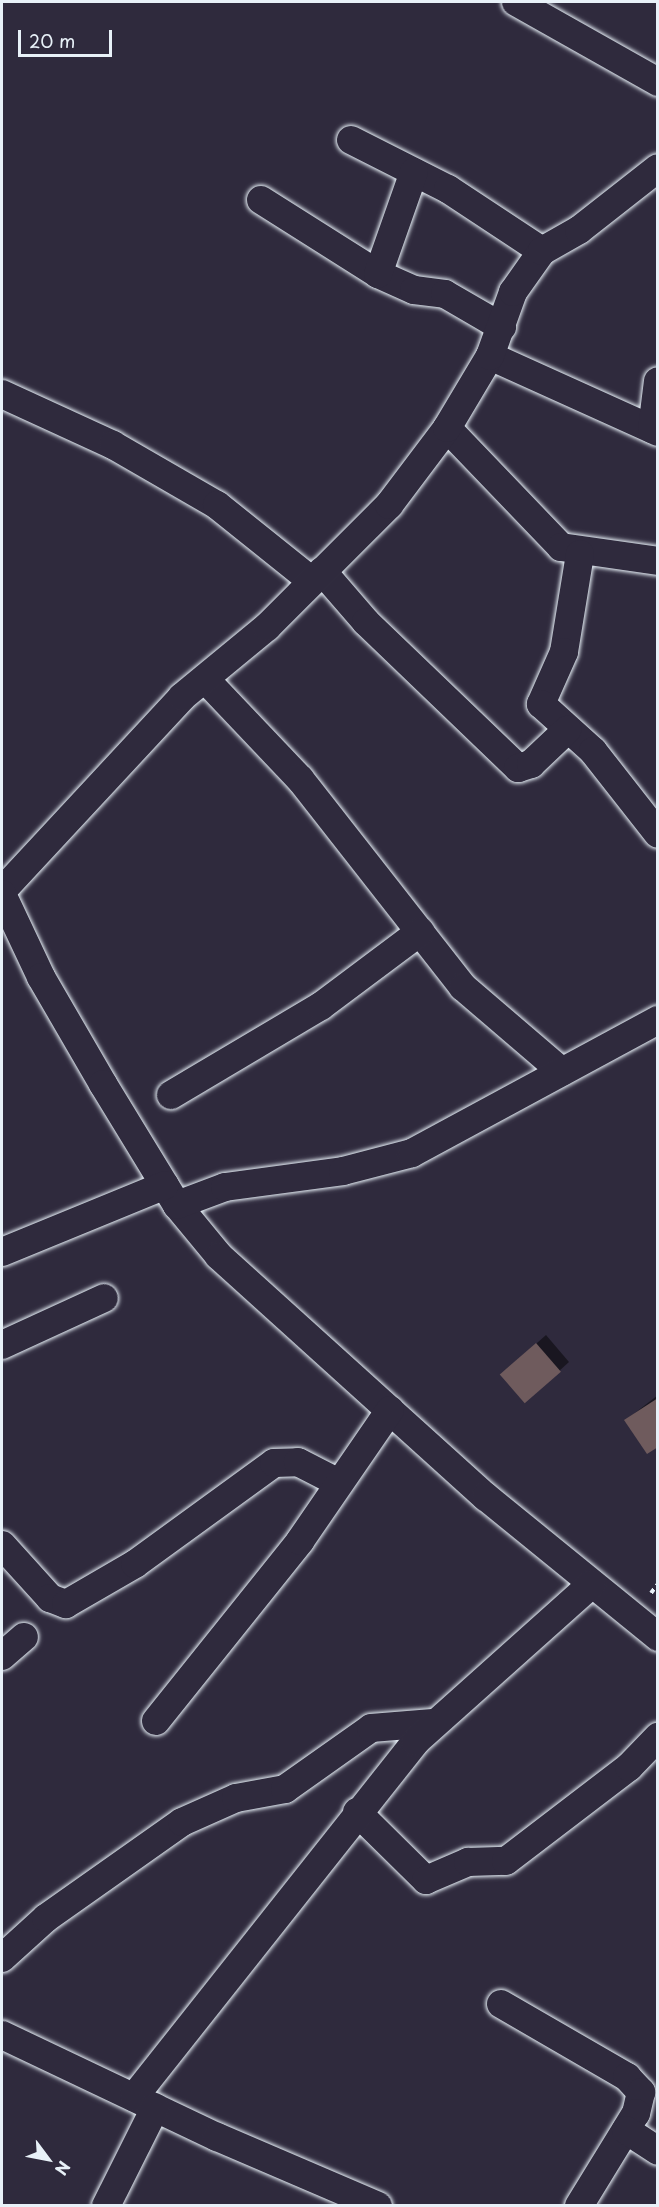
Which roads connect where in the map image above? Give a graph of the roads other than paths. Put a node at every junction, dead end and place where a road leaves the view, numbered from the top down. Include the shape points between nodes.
1 (516, 2) edge
2 (657, 82) edge
3 (351, 141) dead end
4 (657, 168) edge
5 (414, 172) junction
6 (261, 200) dead end
7 (542, 251) junction
8 (378, 274) junction
9 (502, 327) junction
10 (490, 356) junction
11 (657, 381) edge
12 (2, 394) edge
13 (447, 428) junction
14 (655, 430) edge
15 (580, 554) junction
16 (657, 561) edge
17 (317, 576) junction
18 (205, 679) junction
19 (567, 730) junction
20 (657, 834) edge
21 (2, 893) edge
22 (420, 932) junction
23 (657, 1020) edge
24 (562, 1072) junction
25 (171, 1095) dead end
26 (171, 1195) junction
27 (2, 1252) edge
28 (104, 1298) dead end
29 (2, 1345) edge
30 (390, 1410) junction
31 (339, 1483) junction
32 (2, 1545) edge
33 (591, 1584) junction
34 (24, 1637) dead end
35 (657, 1637) edge
36 (2, 1656) edge
37 (156, 1721) dead end
38 (433, 1723) junction
39 (657, 1737) edge
40 (357, 1812) junction
41 (2, 1958) edge
42 (501, 2004) dead end
43 (2, 2034) edge
44 (145, 2103) junction
45 (626, 2130) junction
46 (657, 2151) edge
47 (106, 2205) edge
48 (378, 2205) edge
49 (579, 2205) edge

1 - 2 street
3 - 5 street
4 - 7 street via 579,230
5 - 7 street
5 - 8 street
6 - 8 street
7 - 9 street via 513,292
8 - 9 street via 414,291 445,294
9 - 10 street
10 - 13 street
10 - 14 street
11 - 14 street
12 - 17 street via 112,445 217,505
13 - 15 street via 561,547
13 - 17 street via 389,505
15 - 16 street
15 - 19 street via 564,652 542,699 544,709
17 - 18 street
17 - 19 street via 518,768 531,764
18 - 21 street
18 - 22 street via 280,755
19 - 20 street via 600,760
21 - 26 street via 41,976
22 - 24 street via 463,987
22 - 25 street via 321,1006
23 - 24 street
24 - 26 street via 412,1153 343,1171
26 - 27 street
26 - 30 street via 246,1283
28 - 29 street
30 - 31 street
30 - 33 street
31 - 32 street via 298,1462 274,1463 135,1564 66,1604 50,1598
31 - 37 street via 300,1541
33 - 35 street
33 - 38 street
34 - 36 street
38 - 40 street
38 - 41 street via 371,1728 285,1789 236,1798 191,1817 46,1918
39 - 40 street via 629,1767 514,1859 473,1860 426,1880
40 - 44 street
42 - 45 street via 637,2085 639,2105
43 - 44 street
44 - 47 street
44 - 48 street
45 - 46 street
45 - 49 street

